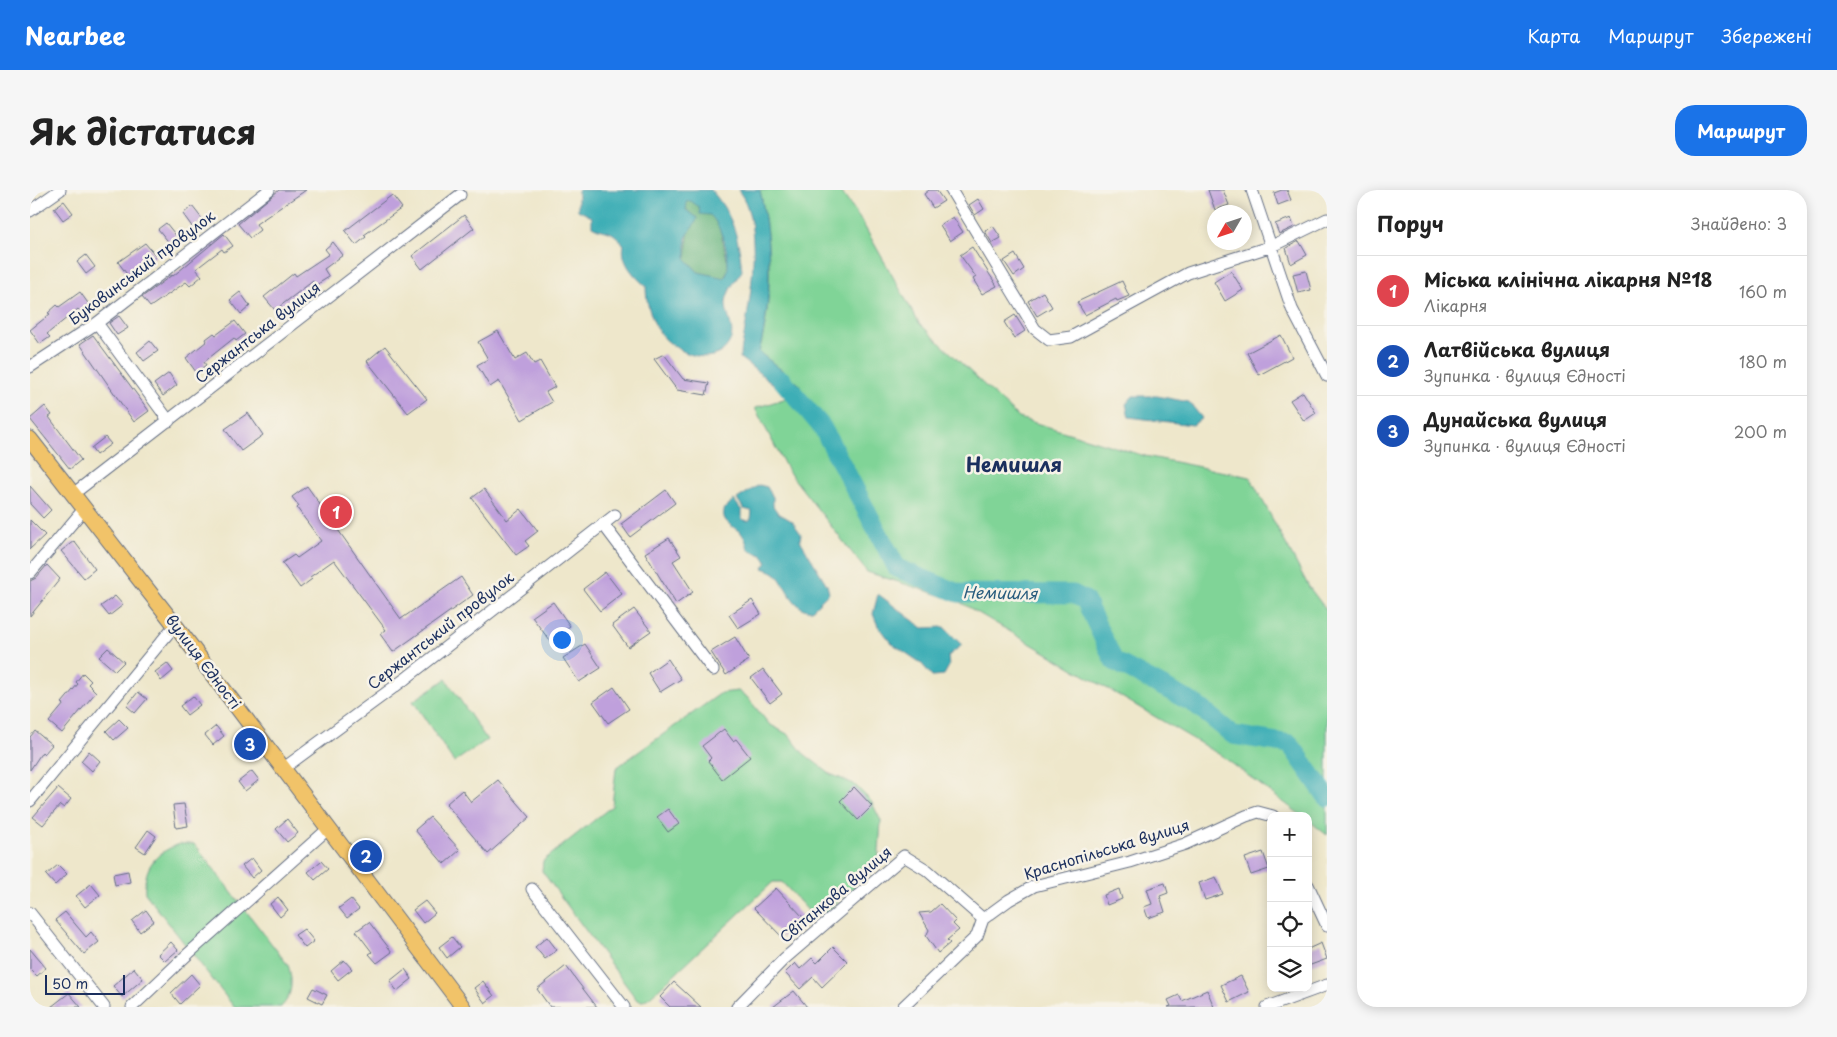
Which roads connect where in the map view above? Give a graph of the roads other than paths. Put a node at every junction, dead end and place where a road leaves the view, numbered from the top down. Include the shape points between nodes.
1 (60, 190) edge
2 (269, 190) edge
3 (951, 190) edge
4 (1252, 190) edge
5 (461, 197) edge
6 (30, 211) edge
7 (1327, 219) edge
8 (1272, 246) junction
9 (97, 323) junction
10 (30, 367) edge
11 (1326, 371) edge
12 (169, 421) junction
13 (30, 439) edge
14 (74, 494) junction
15 (84, 509) junction
16 (614, 515) dead end
17 (603, 524) junction
18 (30, 573) edge
19 (175, 625) junction
20 (713, 670) dead end
21 (284, 768) junction
22 (30, 801) edge
23 (1267, 814) edge
24 (329, 828) junction
25 (532, 889) dead end
26 (1312, 893) edge
27 (30, 913) edge
28 (984, 919) junction
29 (1327, 926) edge
30 (1327, 985) edge
31 (104, 1007) edge
32 (132, 1007) edge
33 (463, 1007) edge
34 (624, 1007) edge
35 (737, 1007) edge
36 (903, 1007) edge
37 (1267, 1007) edge

1 - 6 street
2 - 9 street, Буковинський провулок
3 - 8 street via 1035,328 1049,340 1071,337 1188,273
4 - 8 street
5 - 12 street, Сержантська вулиця
7 - 8 street
8 - 11 street via 1292,309
9 - 10 street, Буковинський провулок
9 - 12 street
12 - 14 street, Сержантська вулиця
13 - 14 main road, вулиця Єдності
14 - 15 main road, вулиця Єдності
15 - 18 street
15 - 19 main road, вулиця Єдності
16 - 17 street, Сержантський провулок
17 - 20 street
17 - 21 street, Сержантський провулок via 405,679
19 - 21 main road, вулиця Єдності
19 - 22 street
21 - 24 main road, вулиця Єдності
23 - 28 street, Краснопільська вулиця via 1258,812 1246,816 1185,844 1130,862 1034,886
24 - 32 street
24 - 33 main road, вулиця Єдності
25 - 34 street
26 - 29 street
27 - 31 street
28 - 35 street, Світанкова вулиця via 927,870 904,856 784,959
28 - 36 street via 976,936
30 - 37 street

